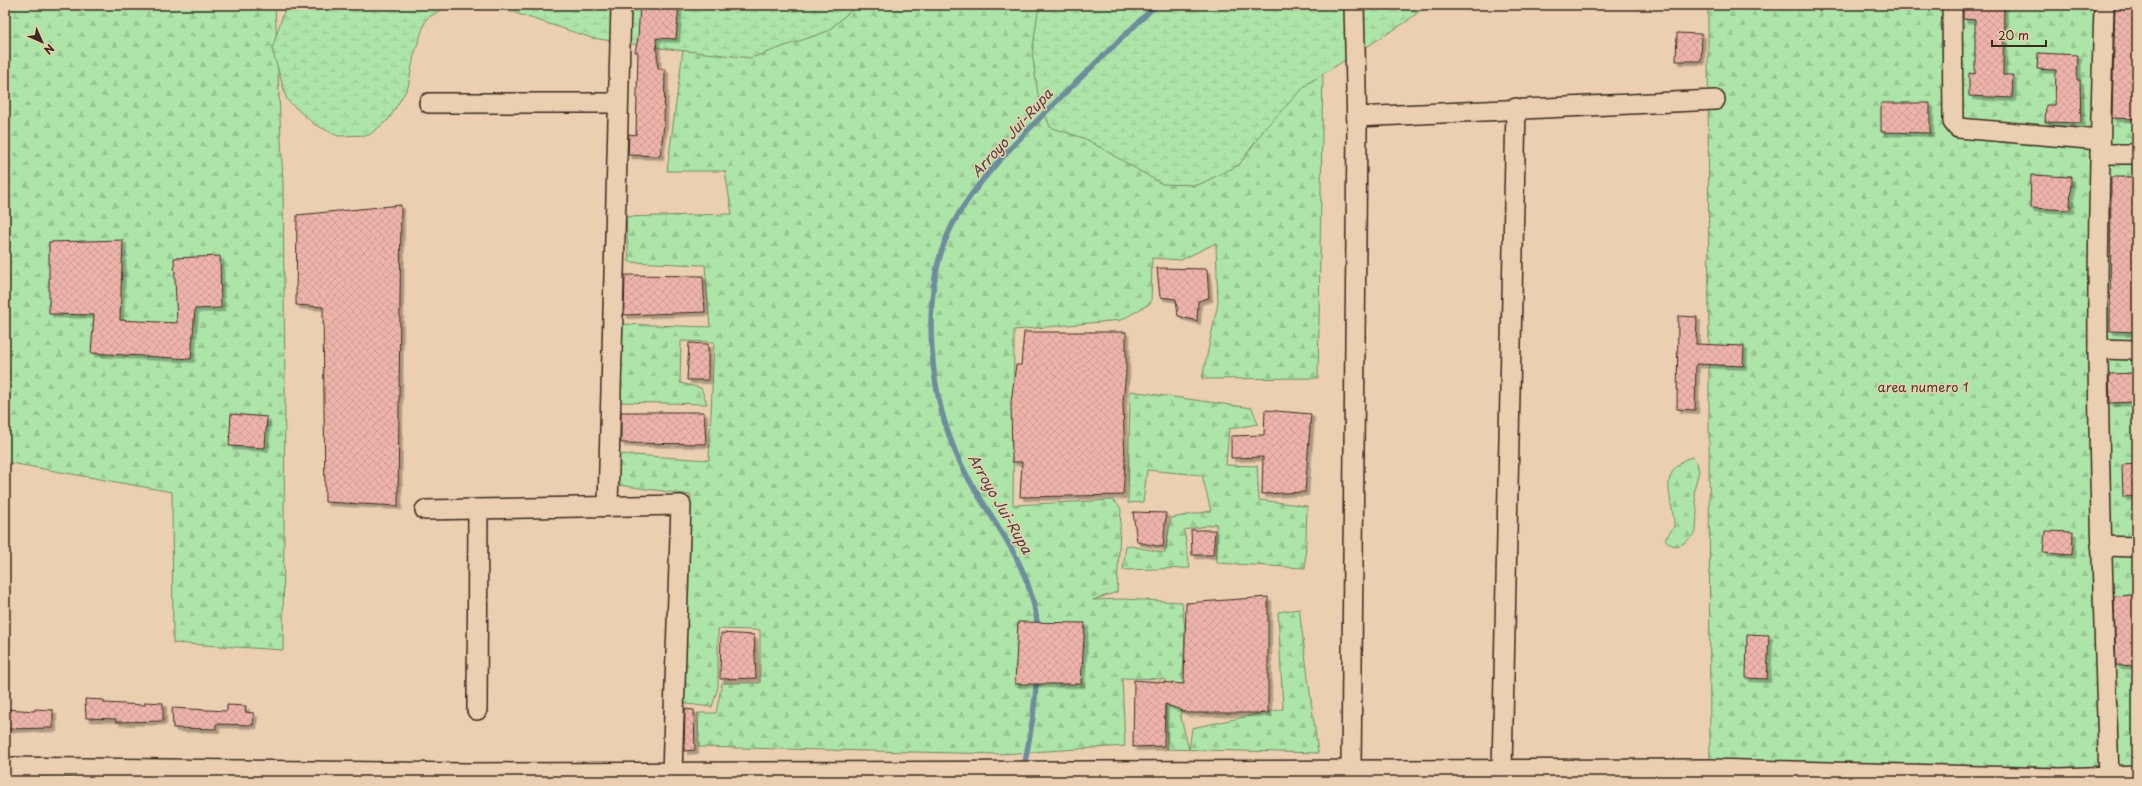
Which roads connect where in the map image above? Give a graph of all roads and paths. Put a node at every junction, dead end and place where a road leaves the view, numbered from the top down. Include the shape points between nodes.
1 (621, 5) edge
2 (1354, 5) edge
3 (1952, 5) edge
4 (2104, 5) edge
5 (1715, 100) dead end
6 (429, 102) dead end
7 (618, 103) junction
8 (1516, 108) junction
9 (1357, 117) junction
10 (2100, 147) junction
11 (2137, 154) edge
12 (2098, 349) junction
13 (2137, 350) edge
14 (608, 506) junction
15 (478, 509) junction
16 (425, 510) dead end
17 (2101, 546) junction
18 (2137, 547) edge
19 (477, 710) dead end
20 (5, 767) edge
21 (1351, 770) junction
22 (1502, 770) junction
23 (672, 773) junction
24 (41, 774) edge
25 (1617, 775) edge
26 (2137, 775) edge
27 (919, 776) edge
28 (1150, 776) edge
29 (2109, 776) junction
30 (467, 777) edge
31 (2061, 779) edge

1 - 7 street
2 - 9 street
3 - 10 street via 1953,122 1958,128
4 - 10 street
5 - 8 street
6 - 7 street
7 - 14 street
8 - 9 street
8 - 22 street
9 - 21 street
10 - 11 street
10 - 12 street
12 - 13 street
12 - 17 street
14 - 15 street
14 - 23 street via 681,505
15 - 16 street
15 - 19 street
17 - 18 street
17 - 29 street
20 - 24 street
21 - 22 street
21 - 28 street
22 - 25 street
23 - 27 street
23 - 30 street
24 - 30 street
25 - 31 street via 1710,769
26 - 29 street
27 - 28 street
29 - 31 street

